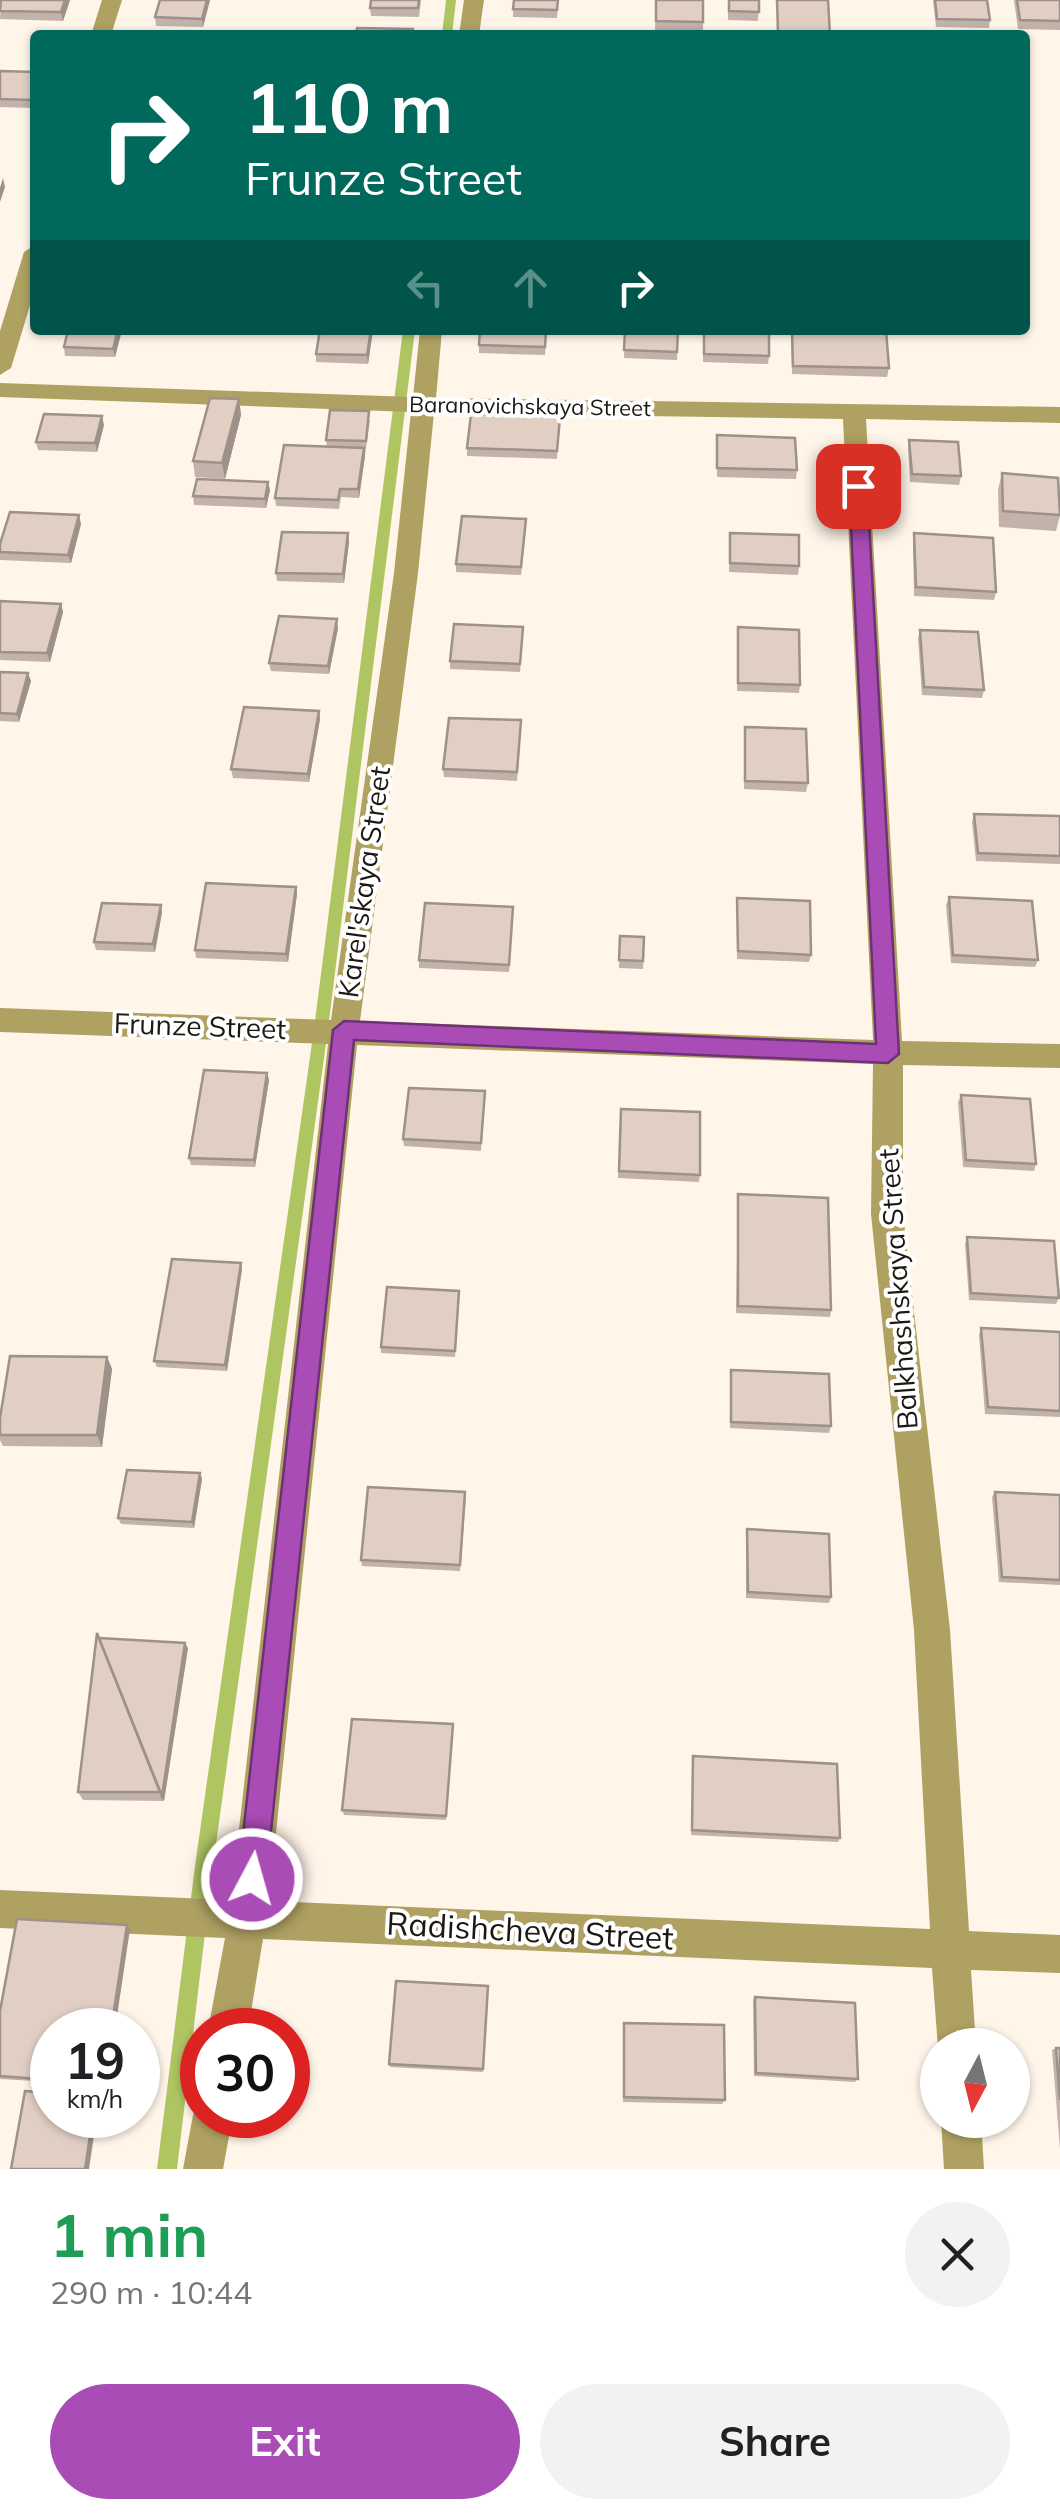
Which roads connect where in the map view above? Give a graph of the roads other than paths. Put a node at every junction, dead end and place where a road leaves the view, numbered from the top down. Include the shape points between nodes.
1 (112, 0) edge
2 (474, 0) edge
3 (103, 30) edge
4 (470, 30) edge
5 (30, 269) edge
6 (430, 335) edge
7 (0, 368) edge
8 (0, 390) edge
9 (422, 404) junction
10 (854, 411) junction
11 (1060, 415) edge
12 (0, 1020) edge
13 (344, 1030) junction
14 (888, 1054) junction
15 (1060, 1056) edge
16 (0, 1908) edge
17 (248, 1918) junction
18 (951, 1949) junction
19 (1060, 1954) edge
20 (232, 2008) edge
21 (955, 2028) edge
22 (209, 2138) edge
23 (962, 2138) edge
24 (204, 2169) edge
25 (964, 2169) edge

1 - 3 street
2 - 4 street
5 - 7 street
6 - 9 street, Karel'skaya Street
8 - 9 street, Baranovichskaya Street
9 - 10 street, Baranovichskaya Street
9 - 13 street, Karel'skaya Street via 406,573
10 - 11 street, Baranovichskaya Street
10 - 14 street, Balkhashskaya Street
12 - 13 street, Frunze Street
13 - 14 street, Frunze Street
13 - 17 street, Karel'skaya Street
14 - 15 street, Frunze Street
14 - 18 street, Balkhashskaya Street via 888,1214 932,1630
16 - 17 street, Radishcheva Street
17 - 18 street, Radishcheva Street
17 - 20 street, Karel'skaya Street
18 - 19 street, Radishcheva Street
18 - 21 street, Balkhashskaya Street
22 - 24 street
23 - 25 street

